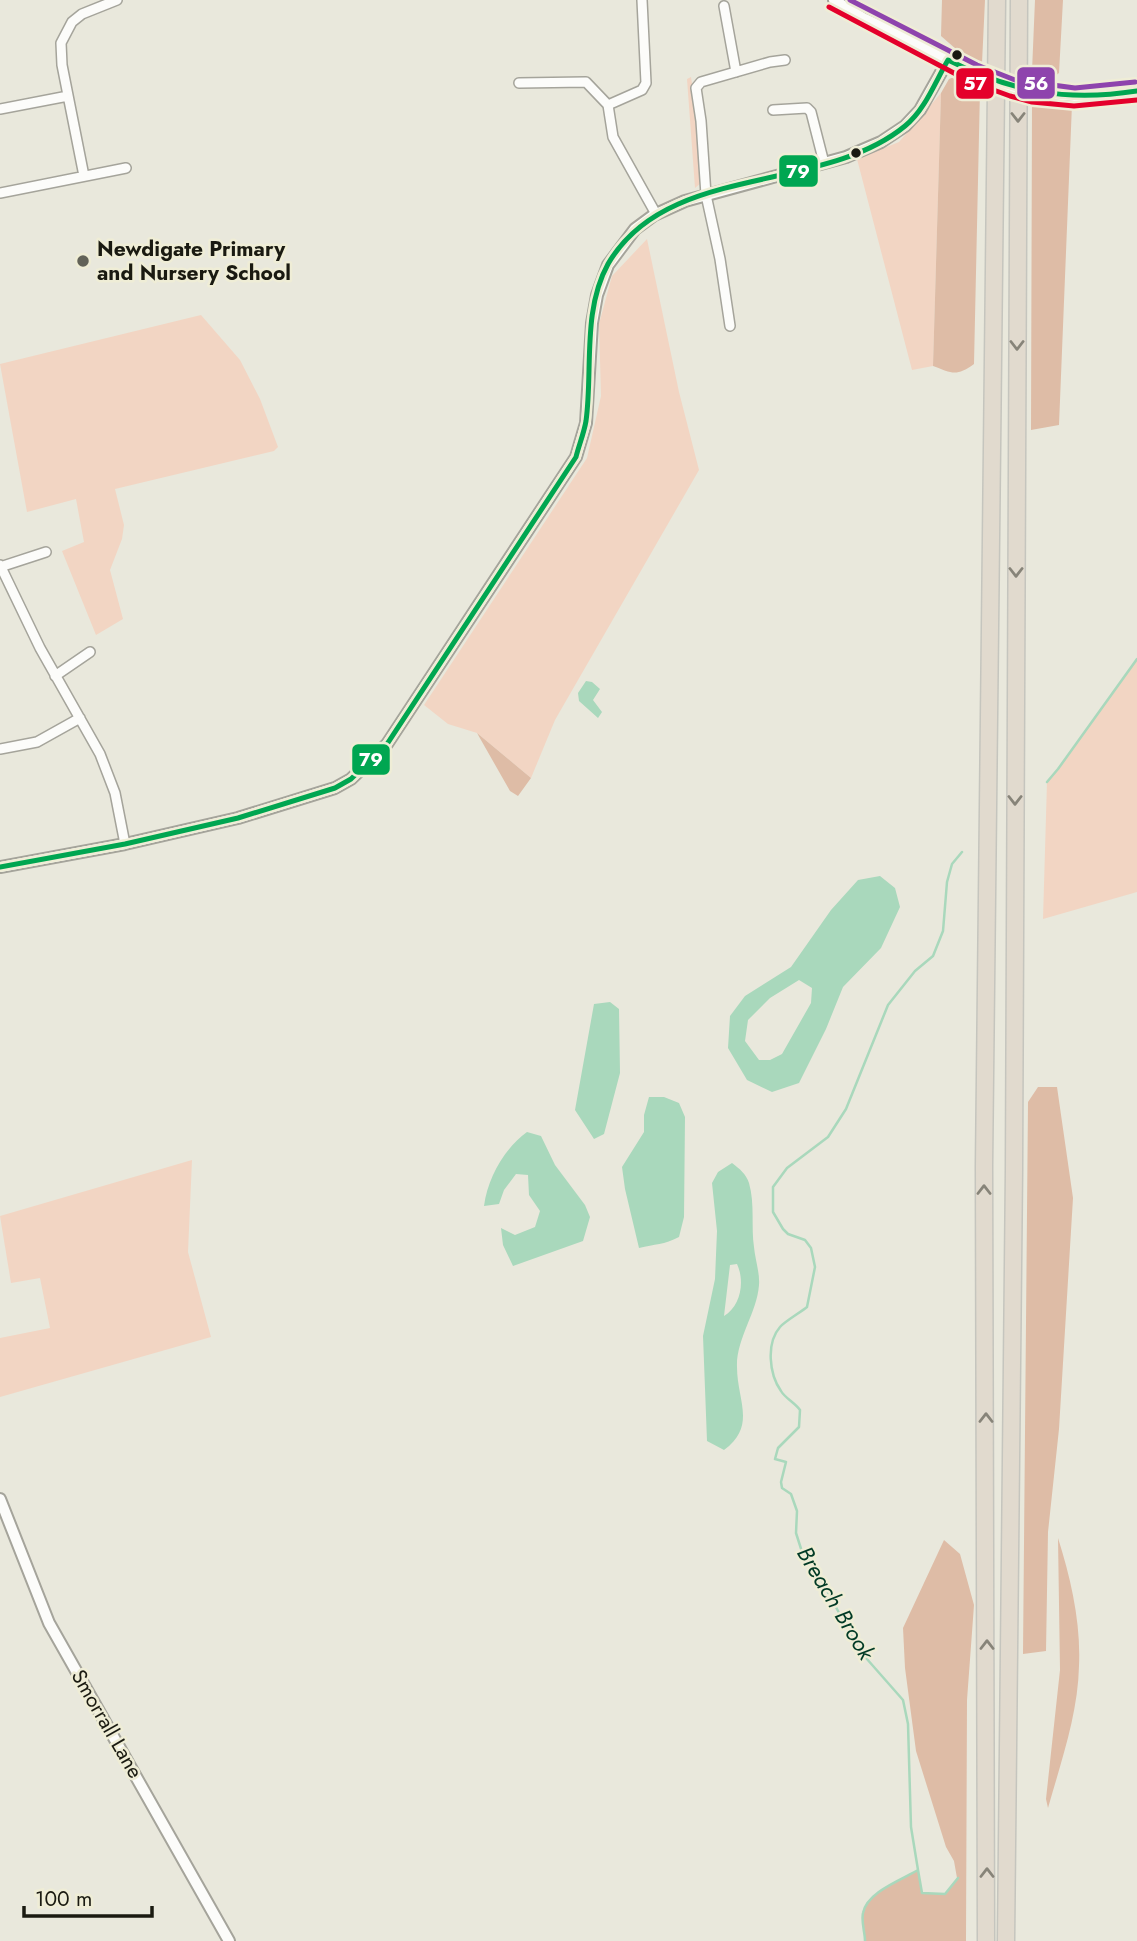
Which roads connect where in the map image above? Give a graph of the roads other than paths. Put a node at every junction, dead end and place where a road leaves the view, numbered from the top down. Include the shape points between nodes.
1 (117, 0) edge
2 (642, 0) edge
3 (834, 0) edge
4 (997, 0) edge
5 (1019, 0) edge
6 (724, 6) dead end
7 (785, 60) dead end
8 (948, 60) junction
9 (736, 72) junction
10 (519, 83) dead end
11 (1137, 91) edge
12 (68, 96) junction
13 (608, 105) junction
14 (0, 109) edge
15 (773, 110) dead end
16 (824, 163) junction
17 (127, 168) dead end
18 (84, 176) junction
19 (0, 193) edge
20 (706, 195) junction
21 (656, 214) junction
22 (730, 326) dead end
23 (48, 552) dead end
24 (0, 566) edge
25 (90, 652) dead end
26 (55, 676) junction
27 (80, 718) junction
28 (0, 750) edge
29 (125, 844) junction
30 (0, 867) edge
31 (0, 1499) edge
32 (229, 1941) edge
33 (986, 1941) edge
34 (1006, 1941) edge

1 - 12 street via 82,14 66,31 61,54
2 - 13 street via 646,83 642,90
3 - 8 street
33 -> 4 highway via 984,1166
5 -> 34 highway
6 - 9 street
7 - 9 street
8 - 11 street, bridge via 974,74 1034,93 1101,97
8 - 16 street via 929,96 893,135
9 - 20 street via 701,82 696,88
10 - 13 street via 586,82
12 - 14 street
12 - 18 street
13 - 21 street via 612,137
15 - 16 street via 807,108 811,112
16 - 20 street
17 - 18 street
18 - 19 street
20 - 21 street
20 - 22 street
21 - 29 street via 626,238 601,280 593,316 586,423 576,457 387,744 335,788 238,818
23 - 24 street
24 - 26 street
25 - 26 street
26 - 27 street
27 - 28 street via 37,742
27 - 29 street via 115,793
29 - 30 street
31 - 32 street, Smorrall Lane via 49,1623

